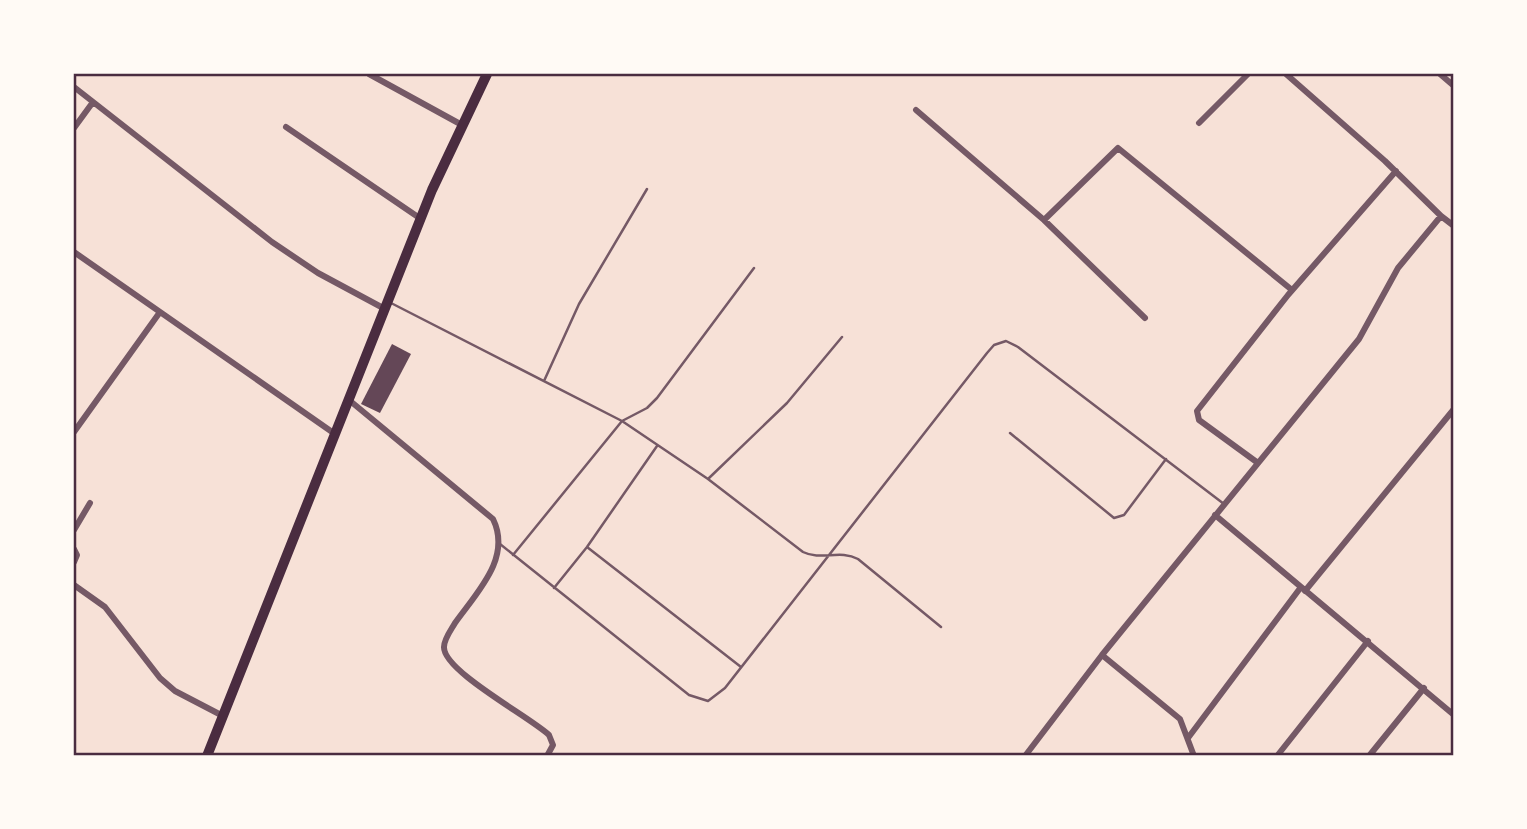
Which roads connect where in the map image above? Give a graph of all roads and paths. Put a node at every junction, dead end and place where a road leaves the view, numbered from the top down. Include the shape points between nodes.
1 (369, 74) edge
2 (487, 74) edge
3 (1248, 74) edge
4 (1286, 74) edge
5 (1440, 74) edge
6 (1454, 86) edge
7 (74, 87) edge
8 (93, 102) junction
9 (916, 110) dead end
10 (1199, 123) dead end
11 (462, 125) junction
12 (286, 127) dead end
13 (74, 128) edge
14 (1396, 171) junction
15 (647, 188) dead end
16 (1441, 216) junction
17 (421, 219) junction
18 (1044, 220) junction
19 (1454, 226) edge
20 (74, 252) edge
21 (754, 268) dead end
22 (1292, 290) junction
23 (387, 305) junction
24 (160, 312) junction
25 (1145, 318) dead end
26 (842, 337) dead end
27 (544, 381) junction
28 (349, 400) junction
29 (1454, 409) edge
30 (622, 421) junction
31 (74, 432) edge
32 (1010, 433) dead end
33 (335, 434) junction
34 (658, 445) junction
35 (1166, 459) junction
36 (1258, 463) junction
37 (708, 479) junction
38 (90, 503) dead end
39 (1224, 504) junction
40 (1215, 515) junction
41 (77, 517) edge
42 (74, 530) edge
43 (500, 544) junction
44 (587, 547) junction
45 (74, 549) edge
46 (513, 555) junction
47 (825, 556) junction
48 (74, 562) edge
49 (74, 585) edge
50 (554, 587) junction
51 (1303, 589) junction
52 (941, 627) dead end
53 (1368, 641) junction
54 (1102, 655) junction
55 (741, 667) junction
56 (1424, 688) junction
57 (1453, 712) edge
58 (223, 716) junction
59 (1188, 738) junction
60 (207, 755) edge
61 (547, 755) edge
62 (1025, 755) edge
63 (1194, 755) edge
64 (1277, 755) edge
65 (1369, 755) edge

1 - 11 street
2 - 11 main road
3 - 10 street
4 - 14 street
5 - 6 street
7 - 8 street
8 - 13 street
8 - 23 street via 272,242 318,273
9 - 18 street
11 - 17 main road
12 - 17 street
14 - 16 street
14 - 22 street
15 - 27 lane via 579,304
16 - 19 street
16 - 36 street via 1398,268 1359,339
17 - 23 main road
18 - 22 street via 1118,148
18 - 25 street
20 - 24 street
21 - 30 lane via 657,398
22 - 36 street via 1196,415
23 - 27 lane
23 - 28 main road
24 - 31 street
24 - 33 street
26 - 37 lane via 787,403
27 - 30 lane
28 - 33 main road
28 - 43 street via 482,508 493,519
29 - 51 street
30 - 34 lane
30 - 46 lane
32 - 35 lane via 1114,518 1124,515
33 - 58 main road
34 - 37 lane
34 - 44 lane
35 - 39 lane
35 - 47 lane via 1018,347 1000,342
36 - 39 street
37 - 47 lane via 797,548 812,556
38 - 41 street
39 - 40 street
40 - 51 street
40 - 54 street
41 - 42 street
43 - 46 lane
43 - 61 street via 494,565 446,639 445,654 458,670 549,735 553,745
44 - 50 lane
44 - 55 lane
45 - 48 street
46 - 50 lane
47 - 52 lane via 848,554 858,559
47 - 55 lane
49 - 58 street via 105,607 160,678
50 - 55 lane via 699,700 716,697
51 - 53 street
51 - 59 street
53 - 56 street
53 - 64 street
54 - 59 street via 1172,710
54 - 62 street
56 - 57 street
56 - 65 street
58 - 60 main road
59 - 63 street

